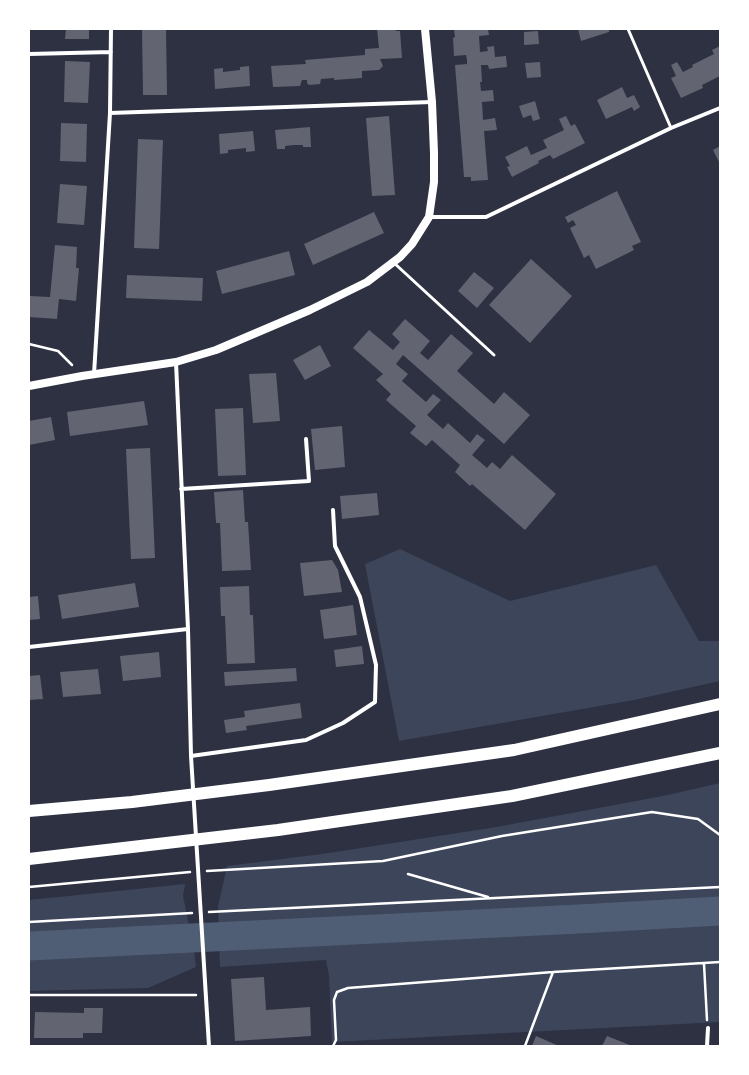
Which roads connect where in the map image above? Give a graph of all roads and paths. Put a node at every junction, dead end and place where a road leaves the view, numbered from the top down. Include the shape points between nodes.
1 (111, 29) edge
2 (426, 29) edge
3 (628, 29) edge
4 (111, 52) junction
5 (29, 54) edge
6 (432, 102) junction
7 (720, 108) edge
8 (110, 114) junction
9 (671, 128) junction
10 (429, 217) junction
11 (393, 262) junction
12 (29, 344) edge
13 (494, 355) dead end
14 (176, 362) junction
15 (94, 375) junction
16 (82, 376) junction
17 (29, 386) edge
18 (306, 439) dead end
19 (181, 489) junction
20 (333, 510) dead end
21 (188, 630) junction
22 (29, 647) edge
23 (720, 704) edge
24 (720, 753) edge
25 (191, 756) junction
26 (29, 811) edge
27 (720, 835) edge
28 (29, 859) edge
29 (198, 872) junction
30 (408, 874) dead end
31 (720, 886) edge
32 (29, 887) edge
33 (490, 898) junction
34 (196, 912) dead end
35 (204, 912) dead end
36 (29, 922) edge
37 (720, 962) edge
38 (704, 964) junction
39 (553, 972) junction
40 (29, 995) edge
41 (206, 995) junction
42 (708, 1028) joint
43 (209, 1046) edge
44 (333, 1046) edge
45 (525, 1046) edge
46 (707, 1046) edge

1 - 4 street
2 - 6 main road
3 - 9 lane
4 - 5 street
4 - 8 street
6 - 8 street
6 - 10 main road via 434,182
7 - 9 street
8 - 15 street
9 - 10 street via 486,217
10 - 11 main road via 412,244
11 - 13 lane
11 - 14 main road via 367,282 310,310 216,350
12 - 16 path via 58,351
14 - 15 main road
14 - 19 street
15 - 16 main road
16 - 17 main road
18 - 19 street via 309,481
19 - 21 street
20 - 25 street via 335,546 360,597 376,665 375,702 343,723 306,740
21 - 22 street
21 - 25 street
23 - 26 highway via 514,750 269,785 132,802
24 - 28 highway via 512,796 278,830
25 - 29 street
27 - 29 path via 698,819 652,812 502,836 383,861
29 - 32 path
29 - 41 street
30 - 33 path
31 - 33 path
33 - 35 path
34 - 36 path
37 - 38 path
38 - 39 path
38 - 42 path
39 - 44 path via 348,988 338,992 334,1000 336,1040
39 - 45 path
40 - 41 path
41 - 43 street
42 - 46 street

